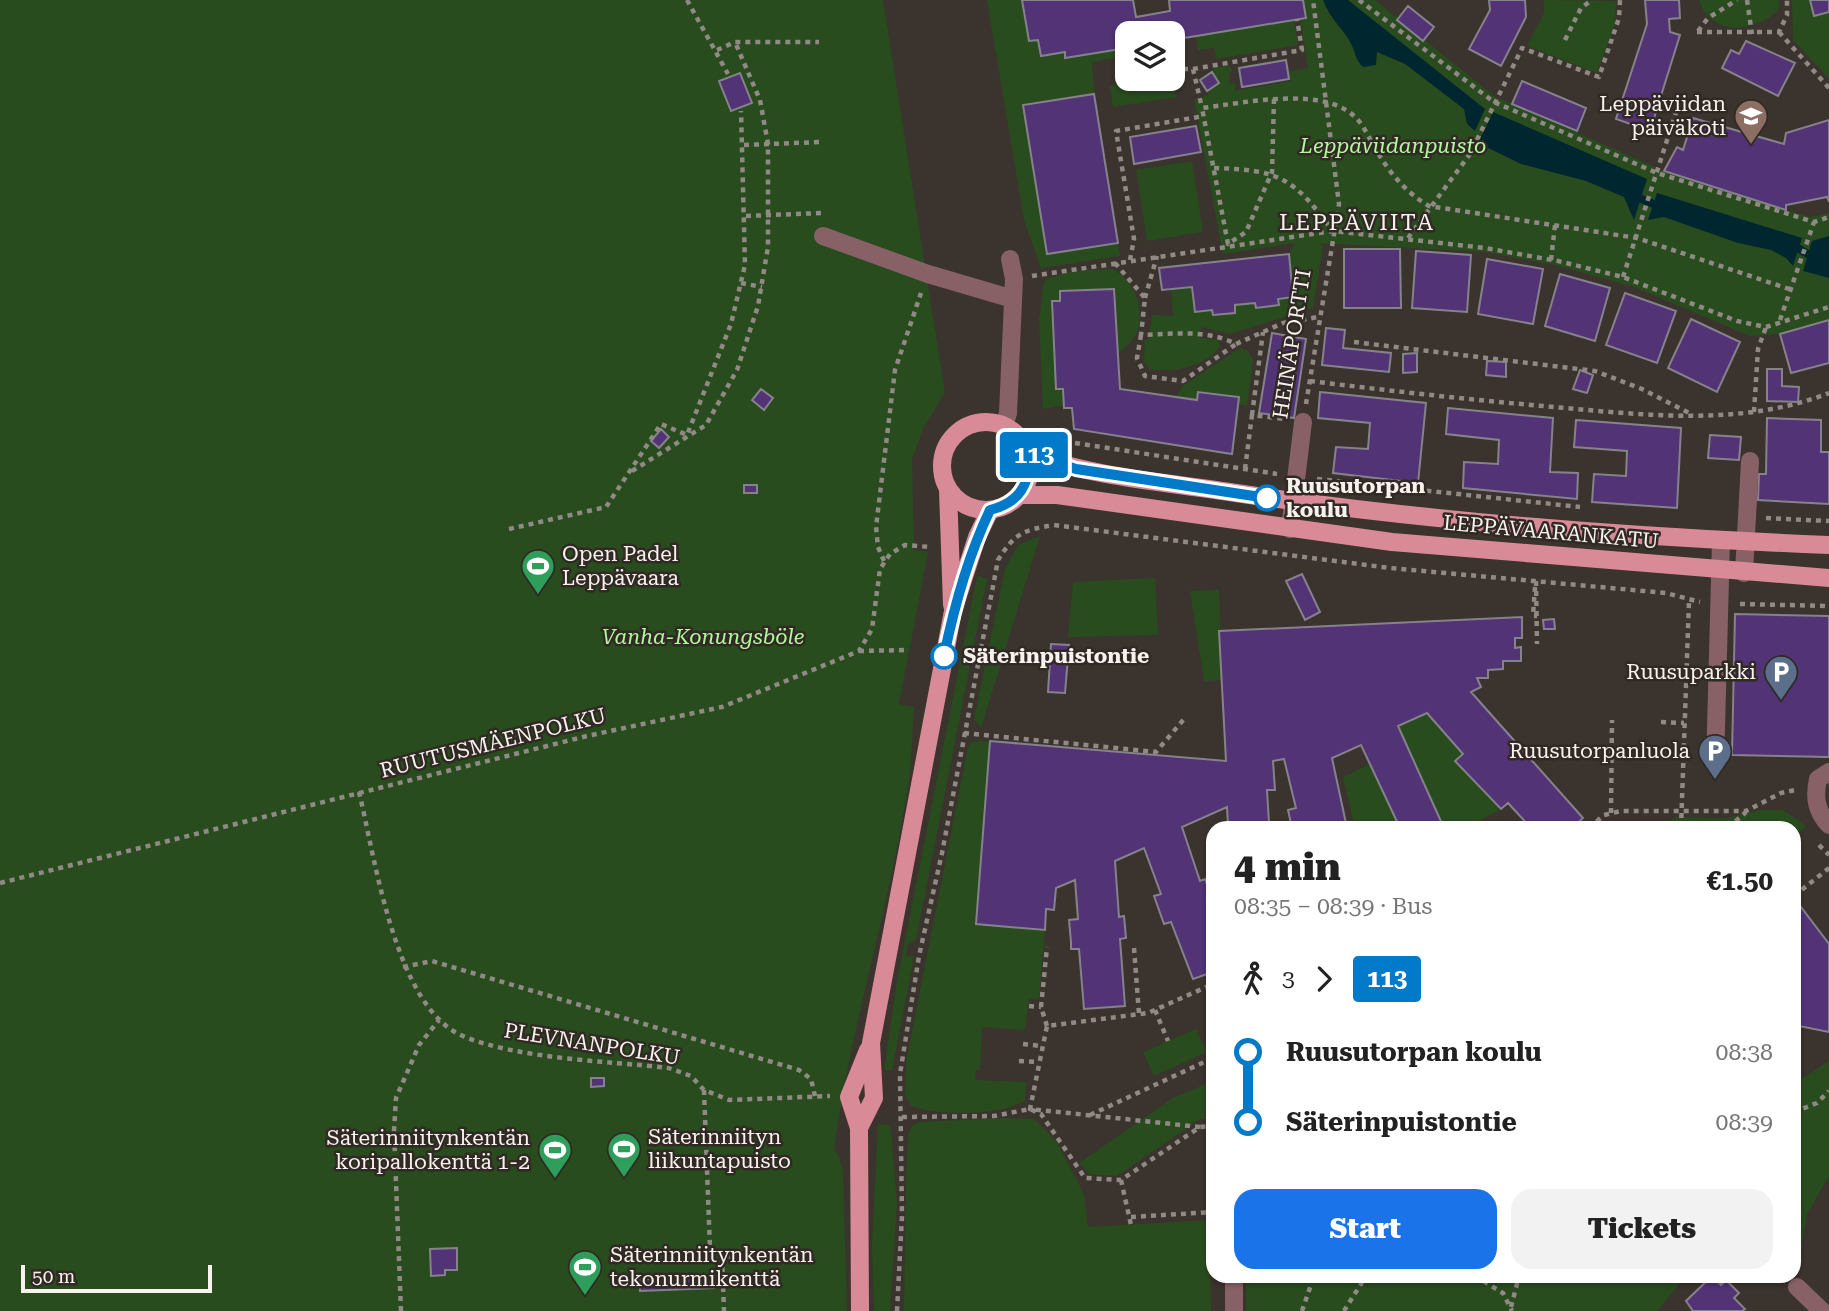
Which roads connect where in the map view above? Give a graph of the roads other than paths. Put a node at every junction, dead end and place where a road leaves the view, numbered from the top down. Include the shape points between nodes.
1 (823, 236) dead end
2 (1010, 259) dead end
3 (1013, 299) junction
4 (1303, 422) road end
5 (1004, 426) junction
6 (1028, 453) junction
7 (1751, 461) dead end
8 (948, 490) junction
9 (1019, 495) junction
10 (1293, 502) junction
11 (990, 510) junction
12 (1290, 529) junction
13 (1721, 541) junction
14 (1746, 542) junction
15 (1829, 545) edge
16 (1721, 571) junction
17 (1744, 573) junction
18 (1829, 578) edge
19 (953, 611) junction
20 (1715, 766) dead end
21 (1829, 772) edge
22 (1829, 825) edge
23 (871, 1043) junction
24 (859, 1128) junction
25 (1234, 1283) edge
26 (1797, 1287) dead end
27 (860, 1311) edge
28 (1234, 1311) edge
29 (1822, 1311) edge

1 - 3 street
2 - 3 street
3 - 5 street
4 - 10 street, HEINÄPORTTI
5 - 6 main road via 1020,438
5 - 8 main road via 983,422 955,435 943,456
6 - 9 main road via 1029,476
6 - 10 main road, LEPPÄVAARANKATU via 1076,469
7 - 14 street
8 - 11 main road via 965,505
8 - 19 main road
9 - 11 main road
9 - 12 main road, LEPPÄVAARANKATU via 1057,495
10 - 12 street, HEINÄPORTTI
10 - 13 main road, LEPPÄVAARANKATU
11 - 19 main road
12 - 16 main road, LEPPÄVAARANKATU
13 - 14 main road, LEPPÄVAARANKATU
13 - 16 street
14 - 15 main road, LEPPÄVAARANKATU
14 - 17 street
16 - 17 main road, LEPPÄVAARANKATU
16 - 20 street
17 - 18 main road, LEPPÄVAARANKATU
19 - 23 main road
21 - 22 street via 1818,779 1815,789 1817,808
23 - 24 main road via 874,1098
23 - 24 main road via 849,1097
24 - 27 main road
25 - 28 street
26 - 29 street

